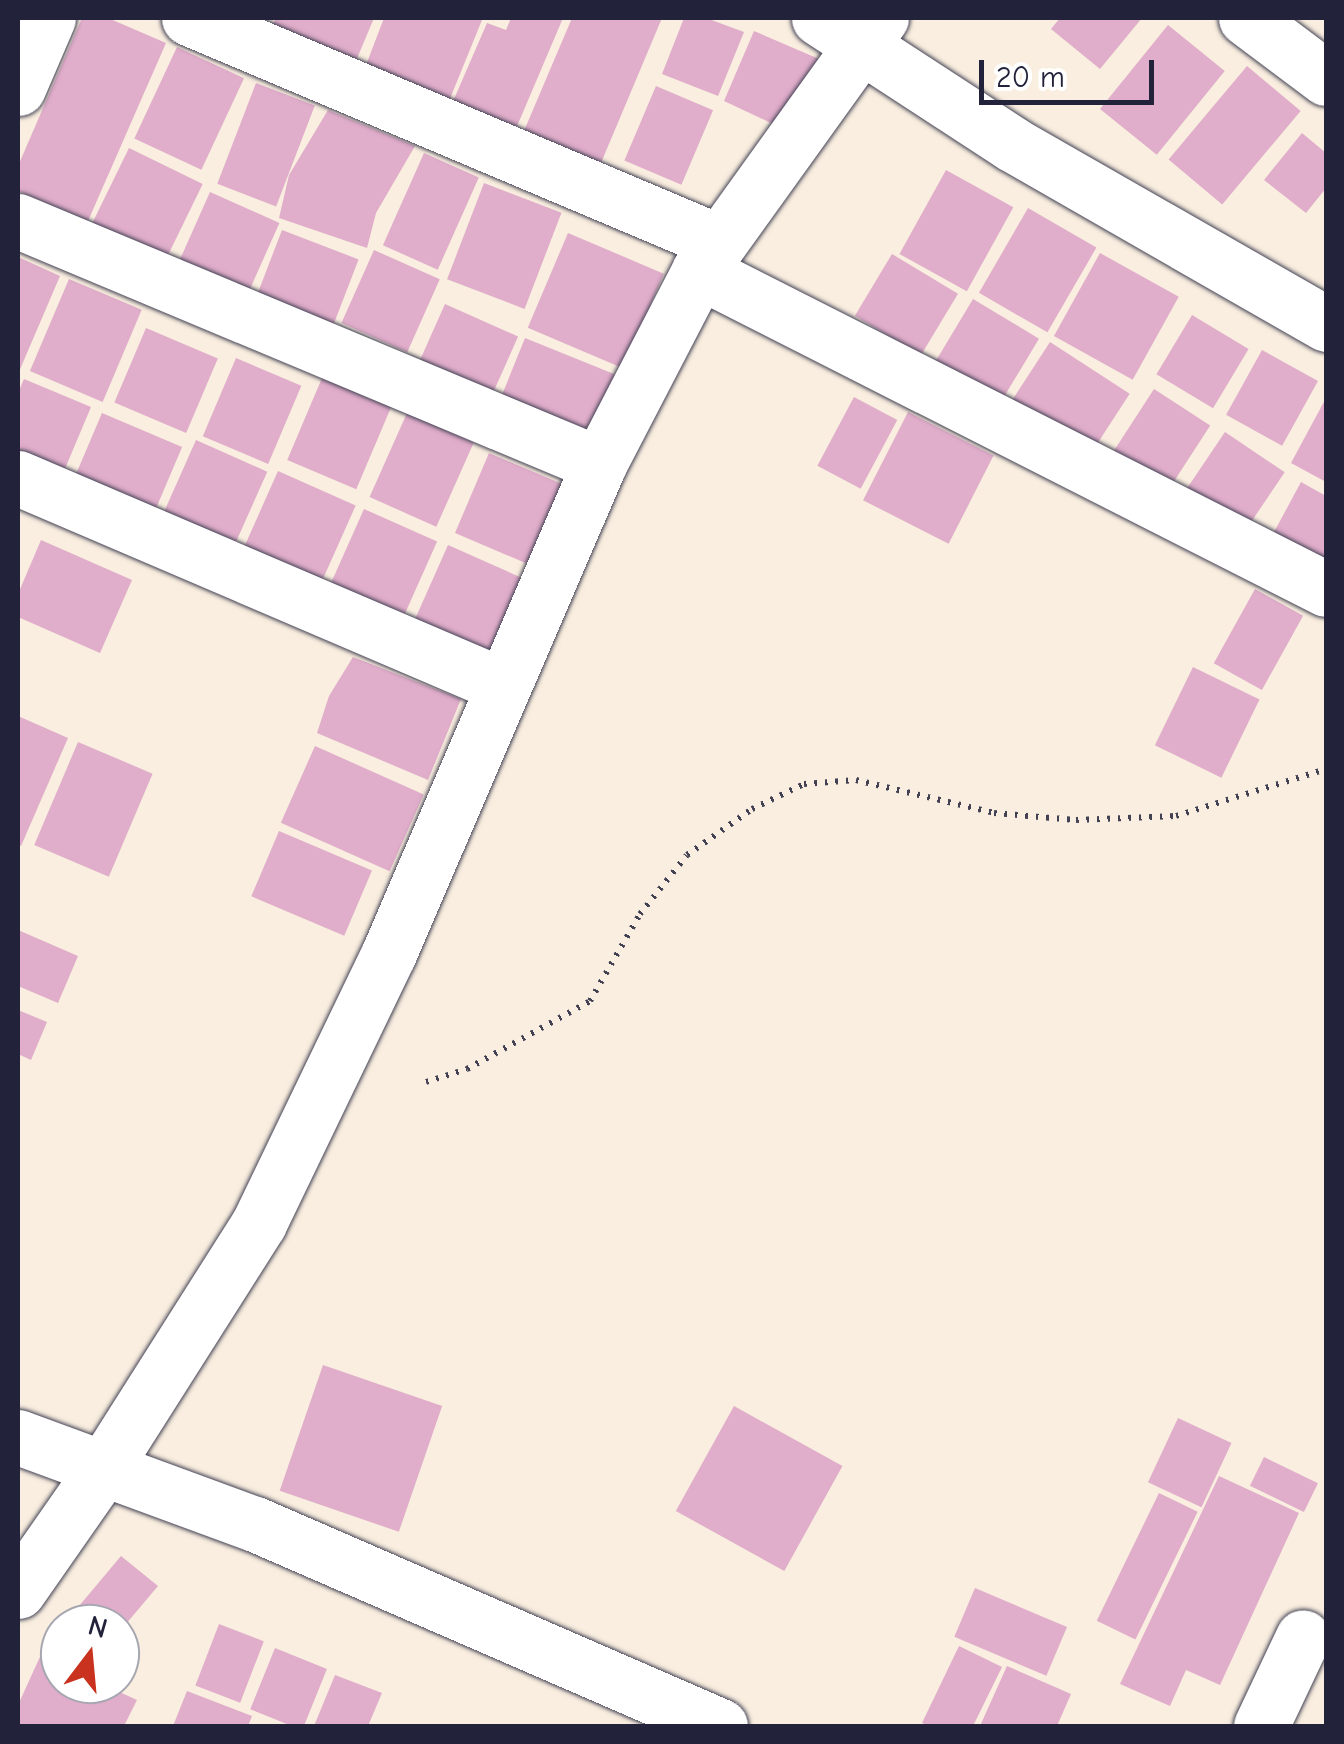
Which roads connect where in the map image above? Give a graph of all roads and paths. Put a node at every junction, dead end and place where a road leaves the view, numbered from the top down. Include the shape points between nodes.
1 (48, 18) edge
2 (189, 18) edge
3 (1246, 18) edge
4 (854, 27) edge
5 (1326, 78) edge
6 (18, 88) edge
7 (18, 221) edge
8 (709, 256) junction
9 (1326, 324) edge
10 (599, 464) junction
11 (18, 478) edge
12 (1326, 589) edge
13 (502, 685) junction
14 (1326, 769) edge
15 (426, 1082) dead end
16 (18, 1437) edge
17 (103, 1469) junction
18 (18, 1591) edge
19 (1303, 1637) dead end
20 (720, 1726) edge
21 (1262, 1726) edge

1 - 6 street
2 - 8 street
3 - 5 street
4 - 8 street
4 - 9 street via 1012,144
7 - 10 street
8 - 10 street
8 - 12 street
10 - 13 street
11 - 13 street
13 - 17 street via 390,953 258,1223
14 - 15 path via 1176,816 1076,820 994,813 856,780 804,784 752,809 687,855 640,914 590,1001 467,1069
16 - 17 street
17 - 18 street
17 - 20 street via 255,1524
19 - 21 street

